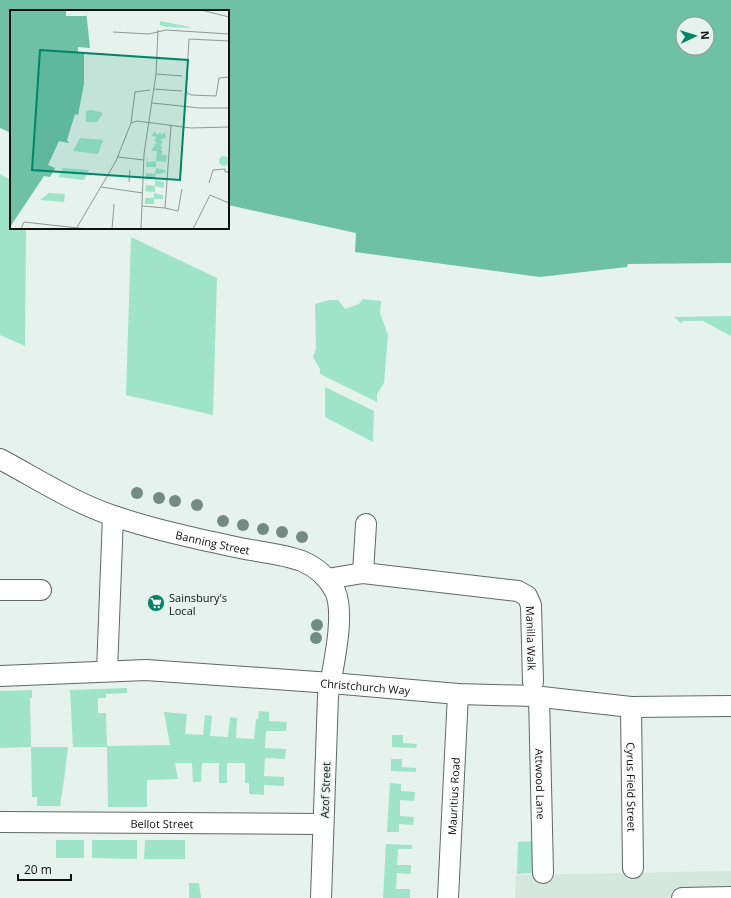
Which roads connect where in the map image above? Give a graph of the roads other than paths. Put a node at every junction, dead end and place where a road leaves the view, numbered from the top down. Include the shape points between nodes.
1 (0, 459) edge
2 (113, 516) junction
3 (366, 524) dead end
4 (363, 573) junction
5 (327, 579) junction
6 (0, 590) edge
7 (41, 590) dead end
8 (107, 672) junction
9 (0, 676) edge
10 (331, 683) junction
11 (536, 689) junction
12 (458, 694) junction
13 (731, 706) edge
14 (631, 707) junction
15 (0, 822) edge
16 (323, 824) junction
17 (633, 868) dead end
18 (543, 873) dead end
19 (321, 898) edge
20 (448, 898) edge
21 (682, 898) edge
22 (731, 898) edge

1 - 2 street, Banning Street
2 - 5 street, Banning Street via 301,561 315,568
2 - 8 street
3 - 4 street
4 - 5 street, Manilla Walk
4 - 11 street, Manilla Walk via 442,584 504,588 527,596 532,605
5 - 10 street, Banning Street via 335,593 338,615
6 - 7 street
8 - 9 street, Christchurch Way
8 - 10 street, Christchurch Way via 146,670
10 - 12 street, Christchurch Way
10 - 16 street, Azof Street
11 - 12 street, Christchurch Way
11 - 14 street, Christchurch Way
11 - 18 street, Attwood Lane
12 - 20 street, Mauritius Road
13 - 14 street, Christchurch Way
14 - 17 street, Cyrus Field Street
15 - 16 street, Bellot Street
16 - 19 street, Azof Street
21 - 22 street

